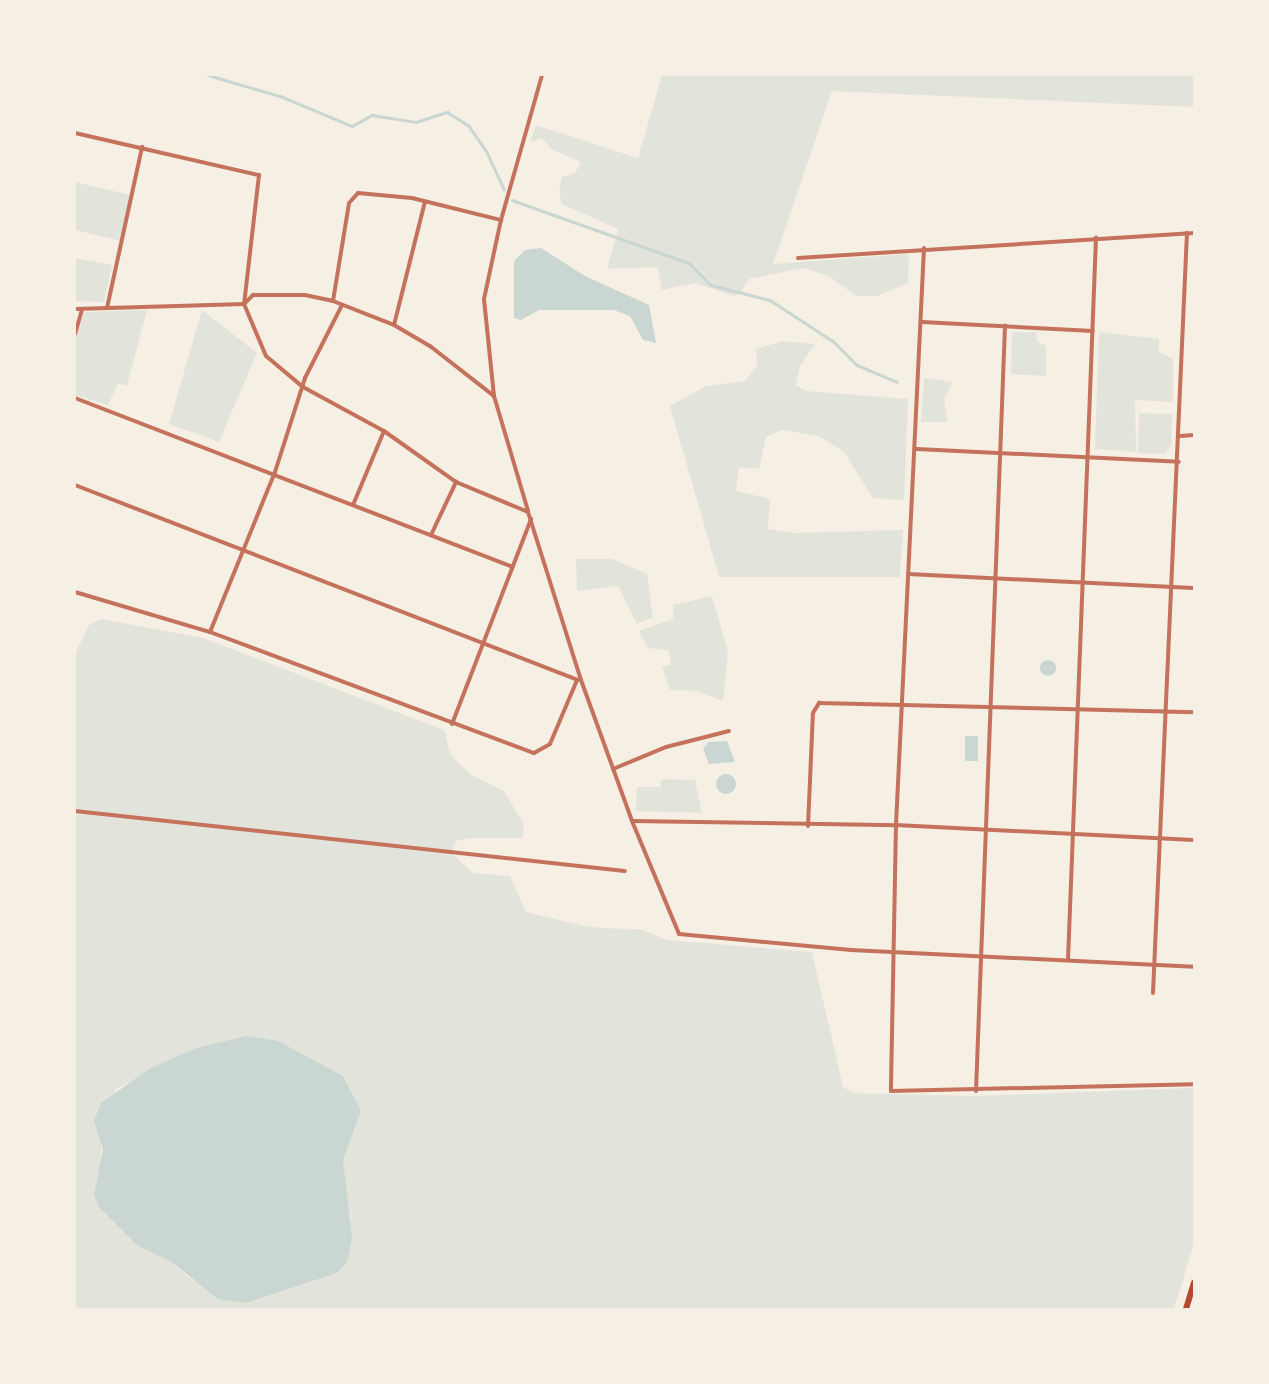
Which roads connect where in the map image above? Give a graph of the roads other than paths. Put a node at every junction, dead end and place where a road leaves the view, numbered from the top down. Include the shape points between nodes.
1 (542, 75) edge
2 (75, 133) edge
3 (142, 147) junction
4 (426, 202) junction
5 (501, 220) junction
6 (1187, 233) junction
7 (1194, 233) edge
8 (1096, 238) junction
9 (924, 248) junction
10 (798, 258) dead end
11 (334, 301) junction
12 (244, 304) junction
13 (342, 305) junction
14 (107, 308) junction
15 (75, 309) edge
16 (82, 309) junction
17 (922, 322) junction
18 (394, 325) junction
19 (1005, 326) junction
20 (1093, 331) junction
21 (75, 334) edge
22 (303, 387) junction
23 (494, 396) junction
24 (75, 398) edge
25 (384, 431) junction
26 (1180, 436) junction
27 (1194, 436) edge
28 (917, 449) junction
29 (1000, 453) junction
30 (1088, 456) junction
31 (1180, 462) junction
32 (276, 472) junction
33 (456, 482) junction
34 (75, 485) edge
35 (353, 505) junction
36 (528, 512) junction
37 (532, 519) junction
38 (431, 535) junction
39 (243, 552) junction
40 (513, 567) junction
41 (908, 574) junction
42 (995, 579) junction
43 (1084, 583) junction
44 (1171, 586) junction
45 (1194, 588) edge
46 (75, 592) edge
47 (210, 632) junction
48 (482, 644) junction
49 (579, 680) junction
50 (901, 703) junction
51 (992, 708) junction
52 (1080, 708) junction
53 (1168, 711) junction
54 (1194, 712) edge
55 (452, 724) junction
56 (729, 731) dead end
57 (614, 769) junction
58 (75, 811) edge
59 (632, 821) junction
60 (896, 825) junction
61 (808, 826) junction
62 (984, 830) junction
63 (1073, 834) junction
64 (1160, 839) junction
65 (1194, 840) edge
66 (625, 870) dead end
67 (892, 952) junction
68 (981, 956) junction
69 (1068, 960) junction
70 (1154, 965) junction
71 (1194, 967) edge
72 (1153, 993) dead end
73 (1194, 1084) edge
74 (976, 1091) junction
75 (1194, 1283) edge
76 (1186, 1309) edge

1 - 5 street
2 - 3 street
3 - 12 street via 259,175
3 - 14 street
4 - 5 street
4 - 11 street via 373,192 352,197 335,269
4 - 18 street
5 - 23 street via 484,299
6 - 7 street
6 - 8 street
6 - 26 street
8 - 9 street
8 - 20 street
9 - 10 street
9 - 17 street
11 - 12 street via 305,295 253,295
11 - 13 street
12 - 14 street
12 - 22 street via 266,356
13 - 18 street
13 - 22 street
14 - 16 street
15 - 16 street
16 - 21 street
17 - 19 street
17 - 28 street
18 - 23 street via 430,346
19 - 20 street
19 - 29 street
20 - 30 street
22 - 25 street
22 - 32 street
23 - 36 street
24 - 32 street
25 - 33 street
25 - 35 street
26 - 27 street
26 - 31 street
28 - 29 street
28 - 41 street
29 - 30 street
29 - 42 street
30 - 31 street
30 - 43 street
31 - 44 street
32 - 35 street
32 - 39 street
33 - 36 street
33 - 38 street
34 - 39 street
35 - 38 street
36 - 37 street
37 - 40 street
37 - 49 street
38 - 40 street
39 - 47 street
39 - 48 street
40 - 48 street
41 - 42 street
41 - 50 street
42 - 43 street
42 - 51 street
43 - 44 street
43 - 52 street
44 - 45 street
44 - 53 street
46 - 47 street
47 - 55 street
48 - 49 street
48 - 55 street
49 - 55 street via 552,741 542,752
49 - 57 street
50 - 51 street
50 - 60 street
50 - 61 street via 823,702 814,709
51 - 52 street
51 - 62 street
52 - 53 street
52 - 63 street
53 - 54 street
53 - 64 street
56 - 57 street via 685,741
57 - 59 street
58 - 66 street
59 - 61 street
59 - 67 street via 673,927 683,935
60 - 61 street
60 - 62 street
60 - 67 street
62 - 63 street
62 - 68 street
63 - 64 street
63 - 69 street
64 - 65 street
64 - 70 street
67 - 68 street
67 - 74 street via 890,1087 897,1093
68 - 69 street
68 - 74 street
69 - 70 street
70 - 71 street
70 - 72 street
73 - 74 street
75 - 76 main road

